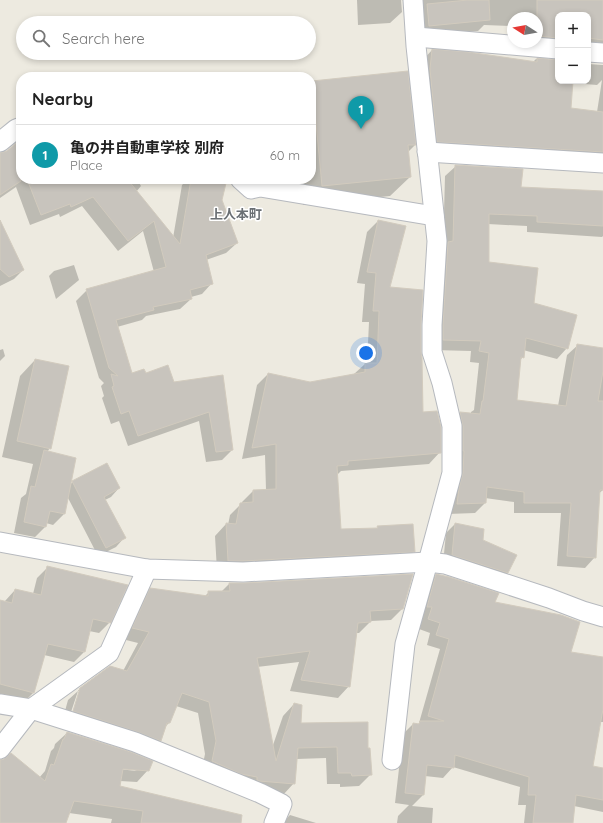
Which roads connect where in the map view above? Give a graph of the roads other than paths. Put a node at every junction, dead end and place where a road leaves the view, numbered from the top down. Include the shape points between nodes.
1 (413, 0) edge
2 (416, 36) junction
3 (555, 49) edge
4 (591, 52) edge
5 (603, 53) edge
6 (16, 129) edge
7 (0, 142) edge
8 (427, 152) junction
9 (603, 162) edge
10 (246, 184) edge
11 (434, 216) junction
12 (3, 539) edge
13 (428, 562) junction
14 (147, 569) junction
15 (603, 617) edge
16 (0, 704) edge
17 (31, 709) junction
18 (0, 749) edge
19 (392, 760) dead end
20 (274, 823) edge

1 - 2 street
2 - 3 street
2 - 8 street
4 - 5 street
6 - 7 street
8 - 9 street
8 - 11 street
10 - 11 street via 251,189 260,187
11 - 13 street via 437,241 432,352 452,426 452,473
12 - 14 street
13 - 14 street via 243,572
13 - 15 street via 445,564
13 - 19 street via 405,644
14 - 17 street via 109,653
16 - 17 street
17 - 18 street
17 - 20 street via 135,742 260,793 282,804

